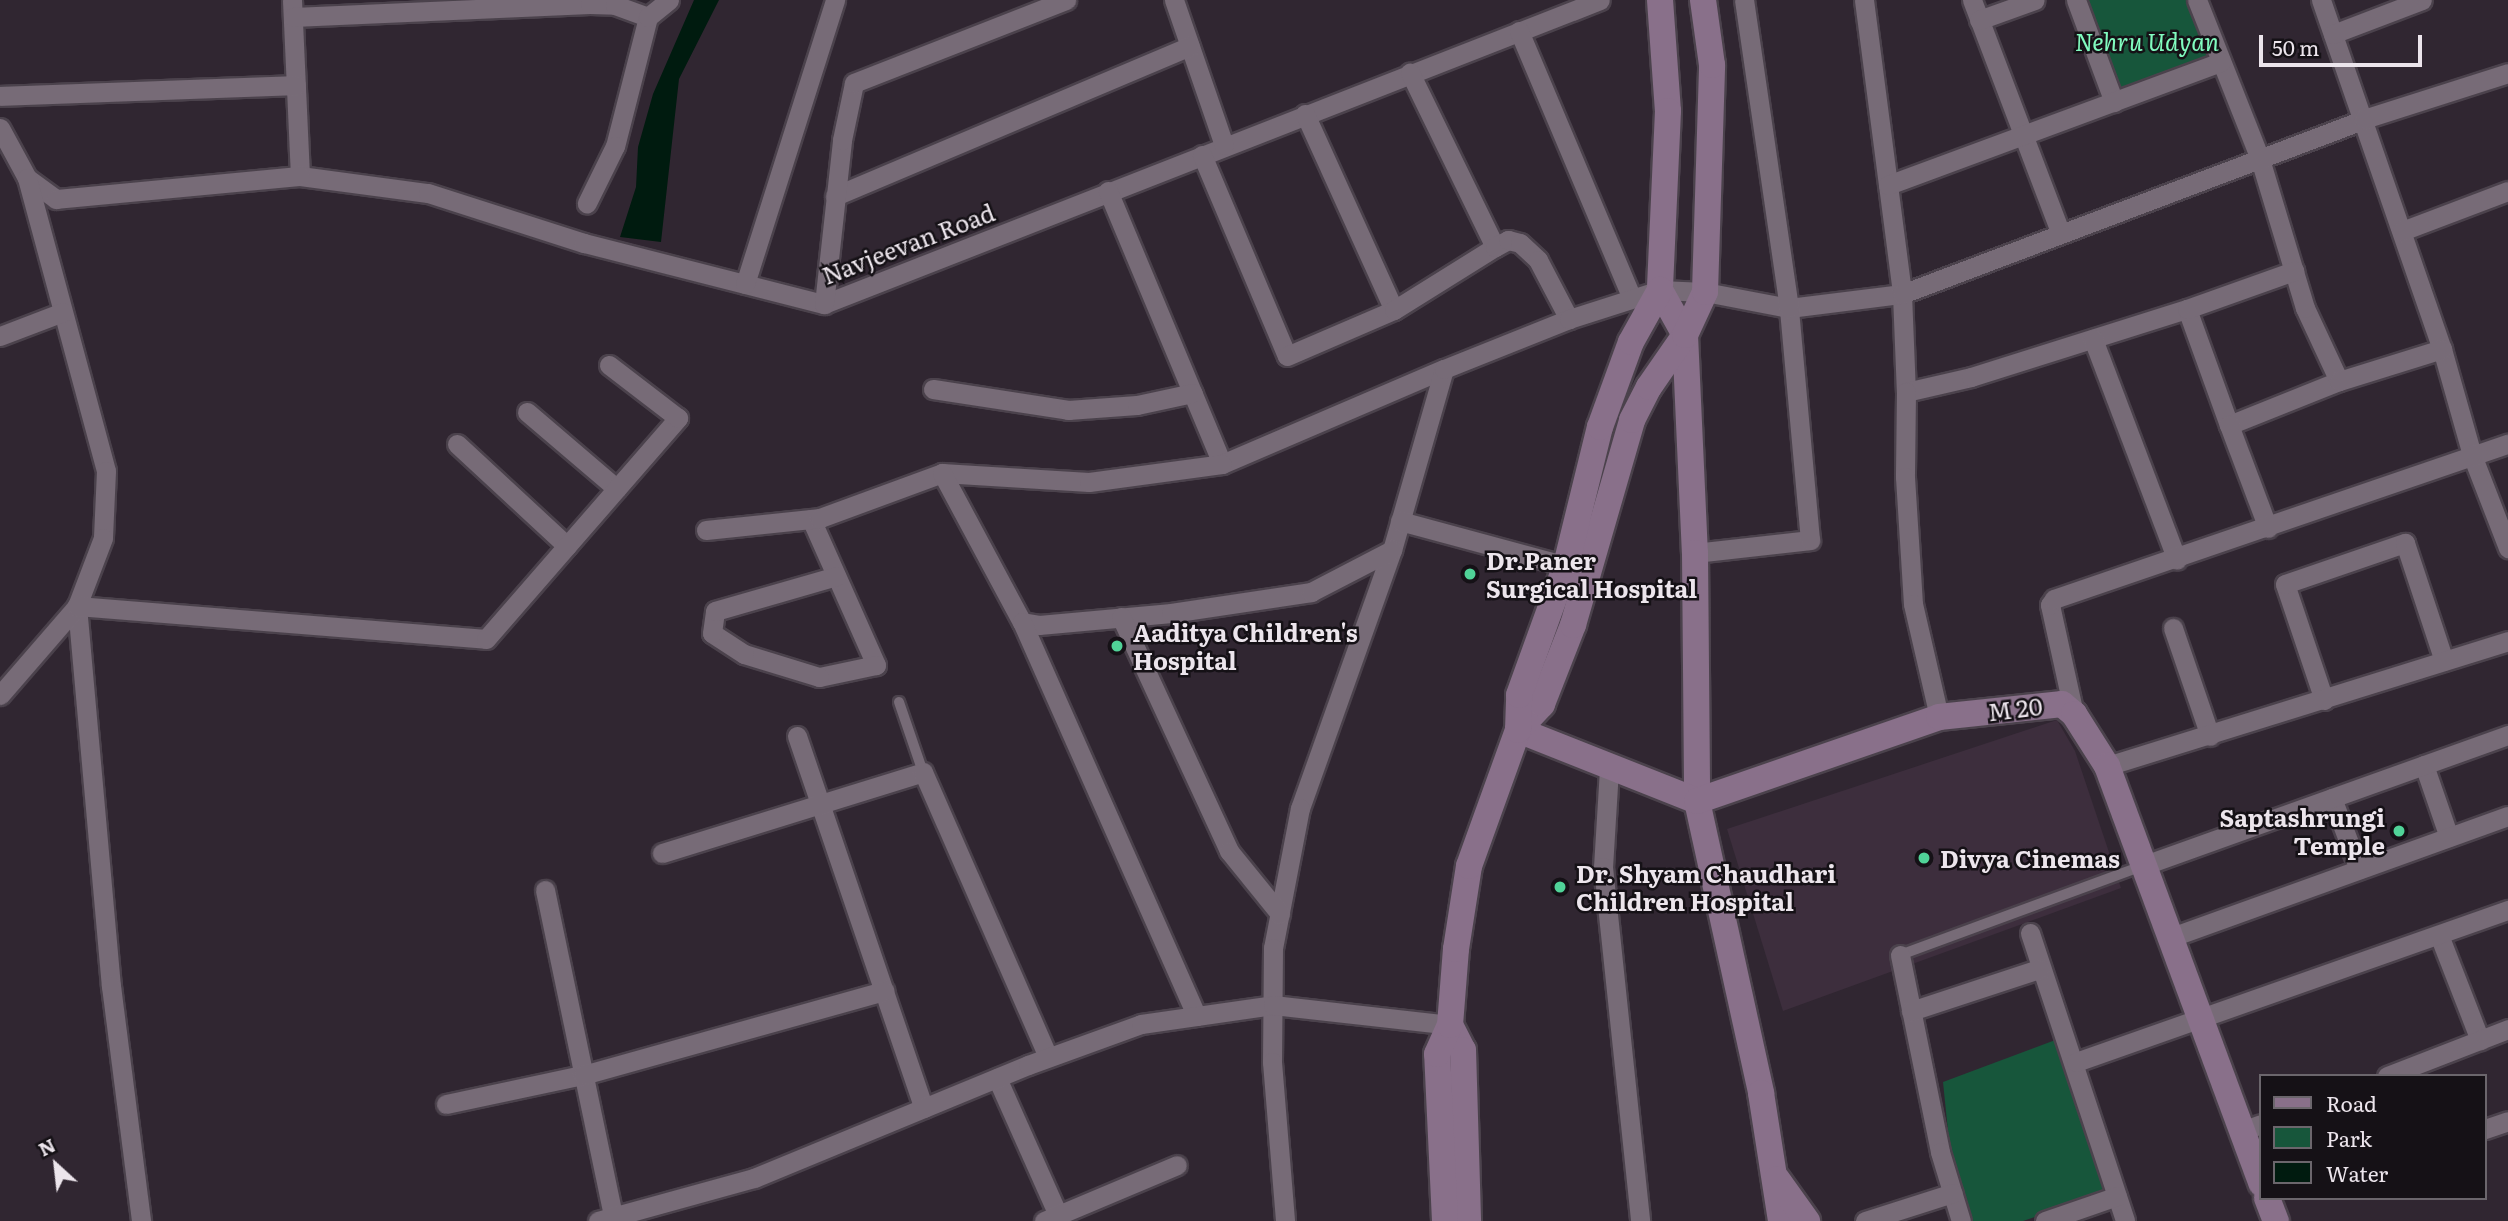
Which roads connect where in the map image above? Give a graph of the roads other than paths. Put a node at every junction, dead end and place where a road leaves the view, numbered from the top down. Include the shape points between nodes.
1 (669, 0) edge
2 (835, 0) edge
3 (1066, 0) edge
4 (1174, 0) edge
5 (1600, 0) edge
6 (1660, 0) edge
7 (1703, 0) edge
8 (1744, 0) edge
9 (1864, 0) edge
10 (1972, 0) edge
11 (2035, 0) edge
12 (2076, 0) edge
13 (2197, 0) edge
14 (2321, 0) edge
15 (2422, 0) edge
16 (292, 8) edge
17 (648, 17) junction
18 (1979, 20) junction
19 (1519, 31) junction
20 (2333, 34) junction
21 (1190, 46) junction
22 (2221, 62) junction
23 (2508, 73) edge
24 (1410, 74) junction
25 (296, 85) junction
26 (0, 96) edge
27 (2114, 102) junction
28 (1305, 114) junction
29 (2364, 119) junction
30 (0, 128) edge
31 (2023, 135) junction
32 (1224, 145) junction
33 (1202, 155) junction
34 (2260, 159) junction
35 (300, 176) junction
36 (27, 178) junction
37 (1888, 185) junction
38 (1108, 191) junction
39 (2508, 191) edge
40 (835, 196) junction
41 (587, 203) dead end
42 (2402, 231) junction
43 (2061, 234) junction
44 (1494, 247) junction
45 (2294, 271) junction
46 (745, 284) junction
47 (1660, 290) junction
48 (1705, 292) junction
49 (1902, 294) junction
50 (1632, 298) junction
51 (824, 304) junction
52 (1789, 308) junction
53 (2187, 309) junction
54 (1394, 310) junction
55 (63, 313) junction
56 (1569, 319) junction
57 (0, 335) edge
58 (1685, 335) junction
59 (2093, 338) junction
60 (2442, 349) junction
61 (609, 365) dead end
62 (1444, 369) junction
63 (2339, 381) junction
64 (933, 389) dead end
65 (1906, 392) junction
66 (1193, 393) junction
67 (527, 412) dead end
68 (2229, 425) junction
69 (457, 444) dead end
70 (2508, 444) edge
71 (2472, 454) junction
72 (1222, 464) junction
73 (942, 474) junction
74 (617, 489) junction
75 (2502, 512) edge
76 (811, 519) junction
77 (1400, 521) junction
78 (2269, 528) junction
79 (706, 530) dead end
80 (567, 546) junction
81 (2508, 548) edge
82 (1392, 550) junction
83 (1695, 553) junction
84 (2177, 560) junction
85 (1578, 568) junction
86 (836, 576) junction
87 (77, 606) junction
88 (1121, 617) junction
89 (1022, 622) junction
90 (2173, 628) dead end
91 (2508, 641) edge
92 (2444, 661) junction
93 (0, 695) edge
94 (2325, 700) junction
95 (899, 702) dead end
96 (2074, 714) junction
97 (1939, 717) junction
98 (1517, 730) junction
99 (2508, 735) edge
100 (797, 736) dead end
101 (2210, 736) junction
102 (2424, 765) junction
103 (2107, 766) junction
104 (1609, 769) junction
105 (923, 772) junction
106 (2332, 798) junction
107 (1697, 802) junction
108 (820, 803) junction
109 (2508, 816) edge
110 (2449, 837) junction
111 (662, 853) dead end
112 (2142, 866) junction
113 (2358, 869) junction
114 (545, 890) dead end
115 (2508, 910) edge
116 (1280, 914) junction
117 (2030, 933) dead end
118 (2439, 935) junction
119 (2169, 938) junction
120 (1899, 955) joint
121 (2039, 969) junction
122 (884, 991) junction
123 (1273, 1005) junction
124 (1911, 1011) junction
125 (1197, 1016) junction
126 (2201, 1021) junction
127 (1450, 1026) junction
128 (2508, 1029) edge
129 (2480, 1040) junction
130 (1048, 1058) junction
131 (2076, 1062) junction
132 (2391, 1074) edge
133 (583, 1075) junction
134 (997, 1078) junction
135 (446, 1104) dead end
136 (924, 1108) junction
137 (2508, 1121) edge
138 (2252, 1127) edge
139 (2487, 1128) edge
140 (2260, 1157) edge
141 (1177, 1165) dead end
142 (1774, 1175) junction
143 (1953, 1193) junction
144 (2117, 1196) junction
145 (1051, 1218) edge
146 (608, 1220) edge
147 (141, 1221) edge
148 (1284, 1221) edge
149 (1444, 1221) edge
150 (1468, 1221) edge
151 (1640, 1221) edge
152 (1780, 1221) edge
153 (1807, 1221) edge
154 (1865, 1221) edge
155 (1961, 1221) edge
156 (2045, 1221) edge
157 (2125, 1221) edge

1 - 17 street
2 - 46 street
3 - 40 street via 854,83
4 - 21 street
5 - 19 street, Navjeevan Road
6 - 47 street via 1668,111
7 - 48 street via 1712,65
8 - 52 street
9 - 37 street
10 - 18 street
11 - 18 street
12 - 27 street
13 - 22 street
14 - 20 street
15 - 20 street
16 - 17 street via 590,4 615,5
16 - 25 street
17 - 41 street via 615,146
18 - 31 street
19 - 24 street, Navjeevan Road
19 - 50 street
20 - 29 street
21 - 32 street
21 - 40 street
22 - 27 street
22 - 34 street
23 - 29 street
24 - 28 street, Navjeevan Road
24 - 44 street
25 - 26 street
25 - 35 street
27 - 31 street
28 - 32 street, Navjeevan Road
28 - 54 street
29 - 34 street
29 - 42 street
30 - 36 street
31 - 37 street
31 - 43 street
32 - 33 street, Navjeevan Road
33 - 38 street, Navjeevan Road
33 - 54 street via 1287,356
34 - 43 street
34 - 45 street
35 - 36 street, Navjeevan Road via 56,200
35 - 46 street, Navjeevan Road via 428,193 584,243
36 - 55 street
37 - 49 street
38 - 51 street, Navjeevan Road
38 - 66 street
39 - 42 street
40 - 51 street
42 - 60 street
43 - 49 street
44 - 54 street
44 - 56 street via 1508,240 1520,243 1538,260
45 - 53 street
45 - 63 street
46 - 51 street, Navjeevan Road
47 - 48 street
47 - 50 street
47 - 58 street
47 - 85 street via 1640,322 1610,398
48 - 52 street
48 - 58 street
49 - 52 street
49 - 65 street
50 - 56 street
52 - 83 street via 1810,540
53 - 59 street
53 - 68 street
55 - 57 street
55 - 87 street via 106,471 103,538
56 - 62 street
58 - 83 street
58 - 85 street via 1632,420
59 - 65 street
59 - 84 street
60 - 63 street
60 - 71 street
61 - 74 street via 678,418
62 - 72 street
62 - 77 street
63 - 68 street
64 - 66 street via 1068,410 1138,405
65 - 97 street via 1905,477 1913,604
66 - 72 street
67 - 74 street
68 - 78 street
69 - 80 street
70 - 71 street
71 - 75 street
71 - 78 street
72 - 73 street via 1089,482
73 - 76 street
73 - 89 street
74 - 80 street
75 - 81 street
76 - 79 street
76 - 86 street
77 - 82 street
77 - 85 street
78 - 84 street
80 - 87 street via 486,639
82 - 88 street via 1311,592
82 - 116 street via 1300,808
83 - 107 street
84 - 96 street via 2054,599 2050,605
85 - 98 street via 1542,704
86 - 86 street via 876,665 819,677 744,654 712,634 715,611
87 - 93 street
87 - 147 street via 111,986
88 - 89 street
88 - 116 street via 1229,851
89 - 125 street
90 - 101 street
91 - 92 street
92 - 94 street
92 - 94 street via 2404,543 2285,584
94 - 101 street
95 - 105 lane
96 - 97 street, M 20 via 2051,703
96 - 103 street, M 20
97 - 107 street, M 20
98 - 104 street
98 - 127 street via 1469,866
99 - 102 street
100 - 108 street
101 - 103 street
102 - 106 street
102 - 110 street
103 - 112 street, M 20
104 - 107 street
104 - 151 street via 1603,867
105 - 108 street
105 - 130 street
106 - 112 street
106 - 113 street
107 - 142 street
108 - 111 street
108 - 122 street
109 - 110 street
110 - 113 street
112 - 119 street, M 20
112 - 120 lane
113 - 119 street
114 - 133 street
115 - 118 street
116 - 123 street via 1273,948
117 - 121 street
118 - 126 street
118 - 129 street
119 - 126 street, M 20
120 - 124 street
121 - 124 street
121 - 131 street
122 - 133 street
122 - 136 street
123 - 125 street
123 - 127 street
123 - 148 street via 1272,1062
124 - 143 street
125 - 130 street via 1141,1024
126 - 131 street
126 - 138 street, M 20
127 - 149 street via 1437,1054
127 - 150 street via 1463,1050
128 - 129 street
129 - 132 street
130 - 134 street
131 - 144 street
133 - 135 street
133 - 146 street
134 - 136 street
134 - 145 street
136 - 146 street via 754,1178
137 - 139 street
138 - 140 street, M 20
141 - 145 street
142 - 152 street
142 - 153 street
143 - 154 street
143 - 155 street
144 - 156 street
144 - 157 street

